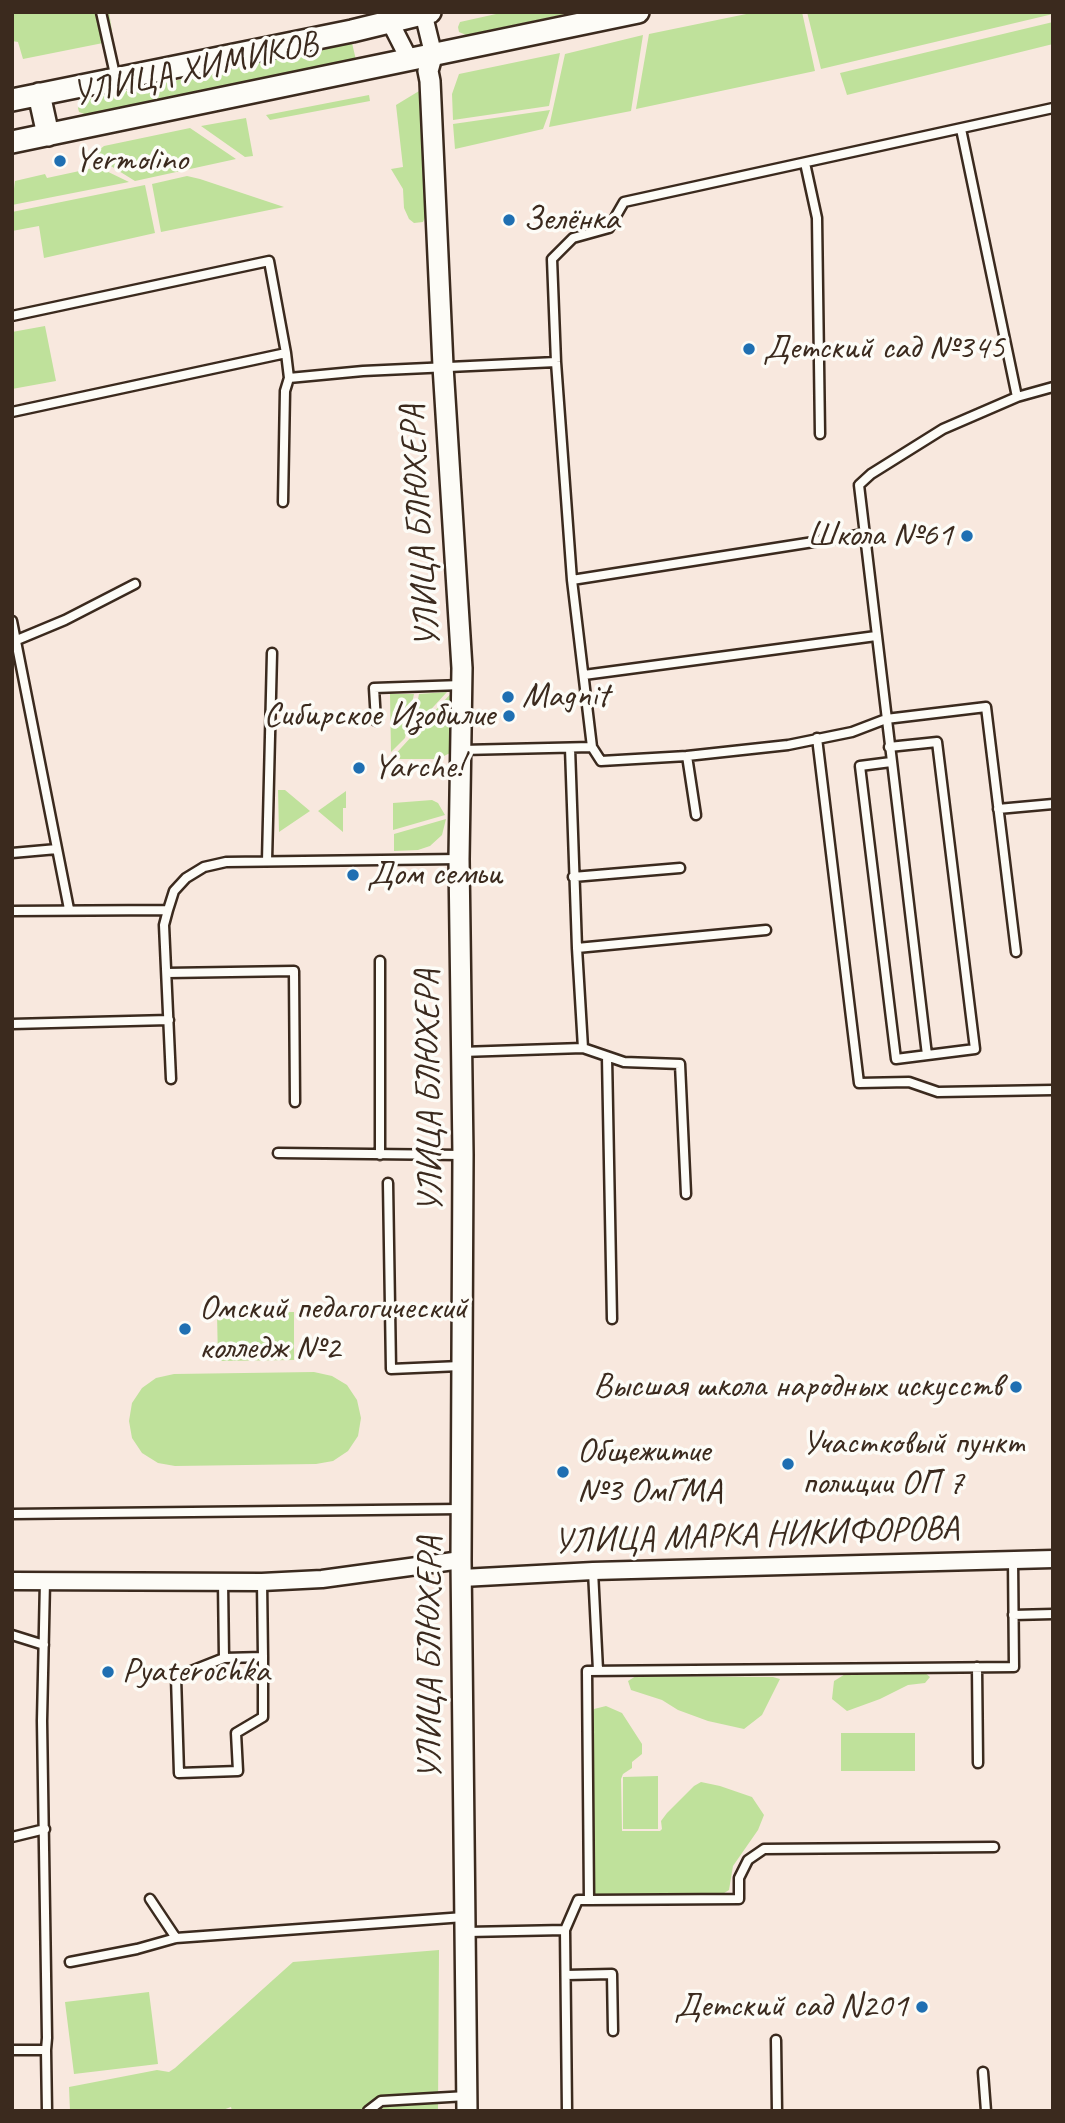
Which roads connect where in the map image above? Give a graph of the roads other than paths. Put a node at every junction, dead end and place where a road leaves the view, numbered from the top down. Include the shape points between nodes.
1 (101, 12) edge
2 (638, 12) edge
3 (425, 13) edge
4 (387, 17) edge
5 (409, 59) junction
6 (431, 62) junction
7 (116, 79) junction
8 (39, 94) junction
9 (12, 100) edge
10 (1053, 108) edge
11 (961, 129) junction
12 (48, 135) junction
13 (12, 142) edge
14 (805, 163) junction
15 (12, 316) edge
16 (286, 353) junction
17 (556, 362) junction
18 (443, 366) junction
19 (289, 378) junction
20 (1053, 387) edge
21 (1017, 397) junction
22 (12, 412) edge
23 (820, 434) dead end
24 (283, 502) dead end
25 (864, 534) junction
26 (572, 580) junction
27 (135, 584) dead end
28 (12, 621) edge
29 (876, 636) junction
30 (17, 640) junction
31 (271, 653) dead end
32 (584, 675) junction
33 (461, 685) junction
34 (886, 719) junction
35 (376, 721) dead end
36 (817, 738) junction
37 (592, 747) junction
38 (889, 747) junction
39 (570, 748) junction
40 (461, 750) junction
41 (687, 755) junction
42 (891, 762) junction
43 (1053, 804) edge
44 (998, 809) junction
45 (696, 815) dead end
46 (57, 849) junction
47 (12, 853) edge
48 (459, 859) junction
49 (267, 861) junction
50 (680, 869) dead end
51 (573, 877) junction
52 (69, 909) junction
53 (168, 910) junction
54 (12, 911) edge
55 (766, 930) dead end
56 (577, 948) junction
57 (1016, 952) dead end
58 (380, 961) dead end
59 (167, 973) junction
60 (169, 1020) junction
61 (12, 1024) edge
62 (583, 1048) junction
63 (461, 1052) junction
64 (927, 1055) junction
65 (607, 1058) junction
66 (171, 1079) dead end
67 (1053, 1090) edge
68 (295, 1102) dead end
69 (278, 1153) dead end
70 (380, 1155) junction
71 (463, 1155) junction
72 (388, 1183) dead end
73 (686, 1194) dead end
74 (612, 1319) dead end
75 (462, 1366) junction
76 (461, 1509) junction
77 (12, 1514) edge
78 (1053, 1559) edge
79 (1013, 1560) junction
80 (461, 1569) junction
81 (593, 1572) junction
82 (12, 1581) edge
83 (44, 1581) junction
84 (223, 1582) junction
85 (262, 1582) junction
86 (1053, 1614) edge
87 (1013, 1615) junction
88 (12, 1635) edge
89 (44, 1645) junction
90 (263, 1657) junction
91 (224, 1658) junction
92 (977, 1667) junction
93 (598, 1670) junction
94 (978, 1763) dead end
95 (45, 1829) junction
96 (12, 1837) edge
97 (994, 1847) dead end
98 (150, 1899) dead end
99 (589, 1900) junction
100 (464, 1925) junction
101 (565, 1930) junction
102 (176, 1938) junction
103 (70, 1962) dead end
104 (566, 1975) junction
105 (613, 2031) dead end
106 (776, 2040) dead end
107 (12, 2050) edge
108 (46, 2050) junction
109 (983, 2072) dead end
110 (467, 2103) edge
111 (47, 2111) edge
112 (368, 2111) edge
113 (567, 2111) edge
114 (777, 2111) edge
115 (986, 2111) edge

1 - 7 lane
2 - 6 main road, УЛИЦА ХИМИКОВ
3 - 4 main road, УЛИЦА ХИМИКОВ
3 - 6 street
4 - 5 street
4 - 7 main road, УЛИЦА ХИМИКОВ
5 - 6 main road, УЛИЦА ХИМИКОВ
5 - 12 main road, УЛИЦА ХИМИКОВ
6 - 18 street, УЛИЦА БЛЮХЕРА
7 - 8 main road, УЛИЦА ХИМИКОВ
8 - 9 main road, УЛИЦА ХИМИКОВ
8 - 12 main road
10 - 11 lane
11 - 14 lane
11 - 21 lane
12 - 13 main road, УЛИЦА ХИМИКОВ
14 - 17 lane via 624,202 609,229 573,238 552,259
14 - 23 lane via 817,218
15 - 16 lane via 269,261
16 - 19 lane
16 - 22 lane
17 - 18 lane
17 - 26 lane
18 - 19 lane
18 - 33 street, УЛИЦА БЛЮХЕРА
19 - 24 lane
20 - 21 lane
21 - 25 lane via 943,429 871,474 859,485
25 - 26 lane
25 - 29 lane
26 - 32 lane
27 - 30 lane
28 - 30 lane
29 - 32 lane
29 - 34 lane
30 - 46 lane
31 - 49 lane
32 - 37 lane
33 - 35 lane via 374,688
33 - 40 street, УЛИЦА БЛЮХЕРА
34 - 36 lane via 852,732
34 - 38 lane
34 - 44 lane via 986,707
36 - 41 lane
36 - 67 lane via 859,1083 909,1083 938,1092
37 - 39 lane
37 - 41 lane via 601,761
38 - 42 lane
38 - 64 lane via 937,742 975,1049
39 - 40 lane
39 - 51 lane
40 - 48 street, УЛИЦА БЛЮХЕРА
41 - 45 lane
42 - 64 lane
42 - 64 lane via 860,766 866,820 896,1059
43 - 44 lane
44 - 57 lane
46 - 47 lane
46 - 52 lane
48 - 49 lane
48 - 63 street, УЛИЦА БЛЮХЕРА
49 - 53 lane via 204,867 174,891
50 - 51 lane
51 - 56 lane
52 - 53 lane
52 - 54 lane
53 - 59 lane via 164,925
55 - 56 lane
56 - 62 lane
58 - 70 lane
59 - 60 lane
59 - 68 lane via 294,971
60 - 61 lane
60 - 66 lane
62 - 63 lane
62 - 65 lane
63 - 71 street, УЛИЦА БЛЮХЕРА
65 - 73 lane via 680,1064
65 - 74 lane
69 - 70 lane
70 - 71 lane
71 - 75 street, УЛИЦА БЛЮХЕРА
72 - 75 lane via 391,1369
75 - 76 street, УЛИЦА БЛЮХЕРА
76 - 77 lane
76 - 80 street, УЛИЦА БЛЮХЕРА
78 - 79 street, УЛИЦА МАРКА НИКИФОРОВА
79 - 81 street, УЛИЦА МАРКА НИКИФОРОВА
79 - 87 lane
80 - 81 street, УЛИЦА МАРКА НИКИФОРОВА
80 - 85 street, УЛИЦА МАРКА НИКИФОРОВА
80 - 100 street, УЛИЦА БЛЮХЕРА
81 - 93 lane
82 - 83 street, УЛИЦА МАРКА НИКИФОРОВА
83 - 84 street, УЛИЦА МАРКА НИКИФОРОВА
83 - 89 lane
84 - 85 street, УЛИЦА МАРКА НИКИФОРОВА
84 - 91 lane
85 - 90 lane
86 - 87 lane
87 - 92 lane via 1014,1667
88 - 89 lane
89 - 95 lane
90 - 91 lane
90 - 91 lane via 263,1717 236,1733 238,1771 179,1773 176,1677
92 - 93 lane
92 - 94 lane
93 - 99 lane via 587,1671
95 - 96 lane
95 - 108 lane
97 - 99 lane via 764,1849 748,1860 738,1878 739,1899
98 - 102 lane
99 - 101 lane via 578,1900
100 - 101 lane
100 - 102 lane
100 - 110 street, УЛИЦА БЛЮХЕРА
101 - 104 lane
102 - 103 lane
104 - 105 lane via 612,1974
104 - 113 lane
106 - 114 lane
107 - 108 lane
108 - 111 lane
109 - 115 lane
110 - 112 lane via 381,2101

